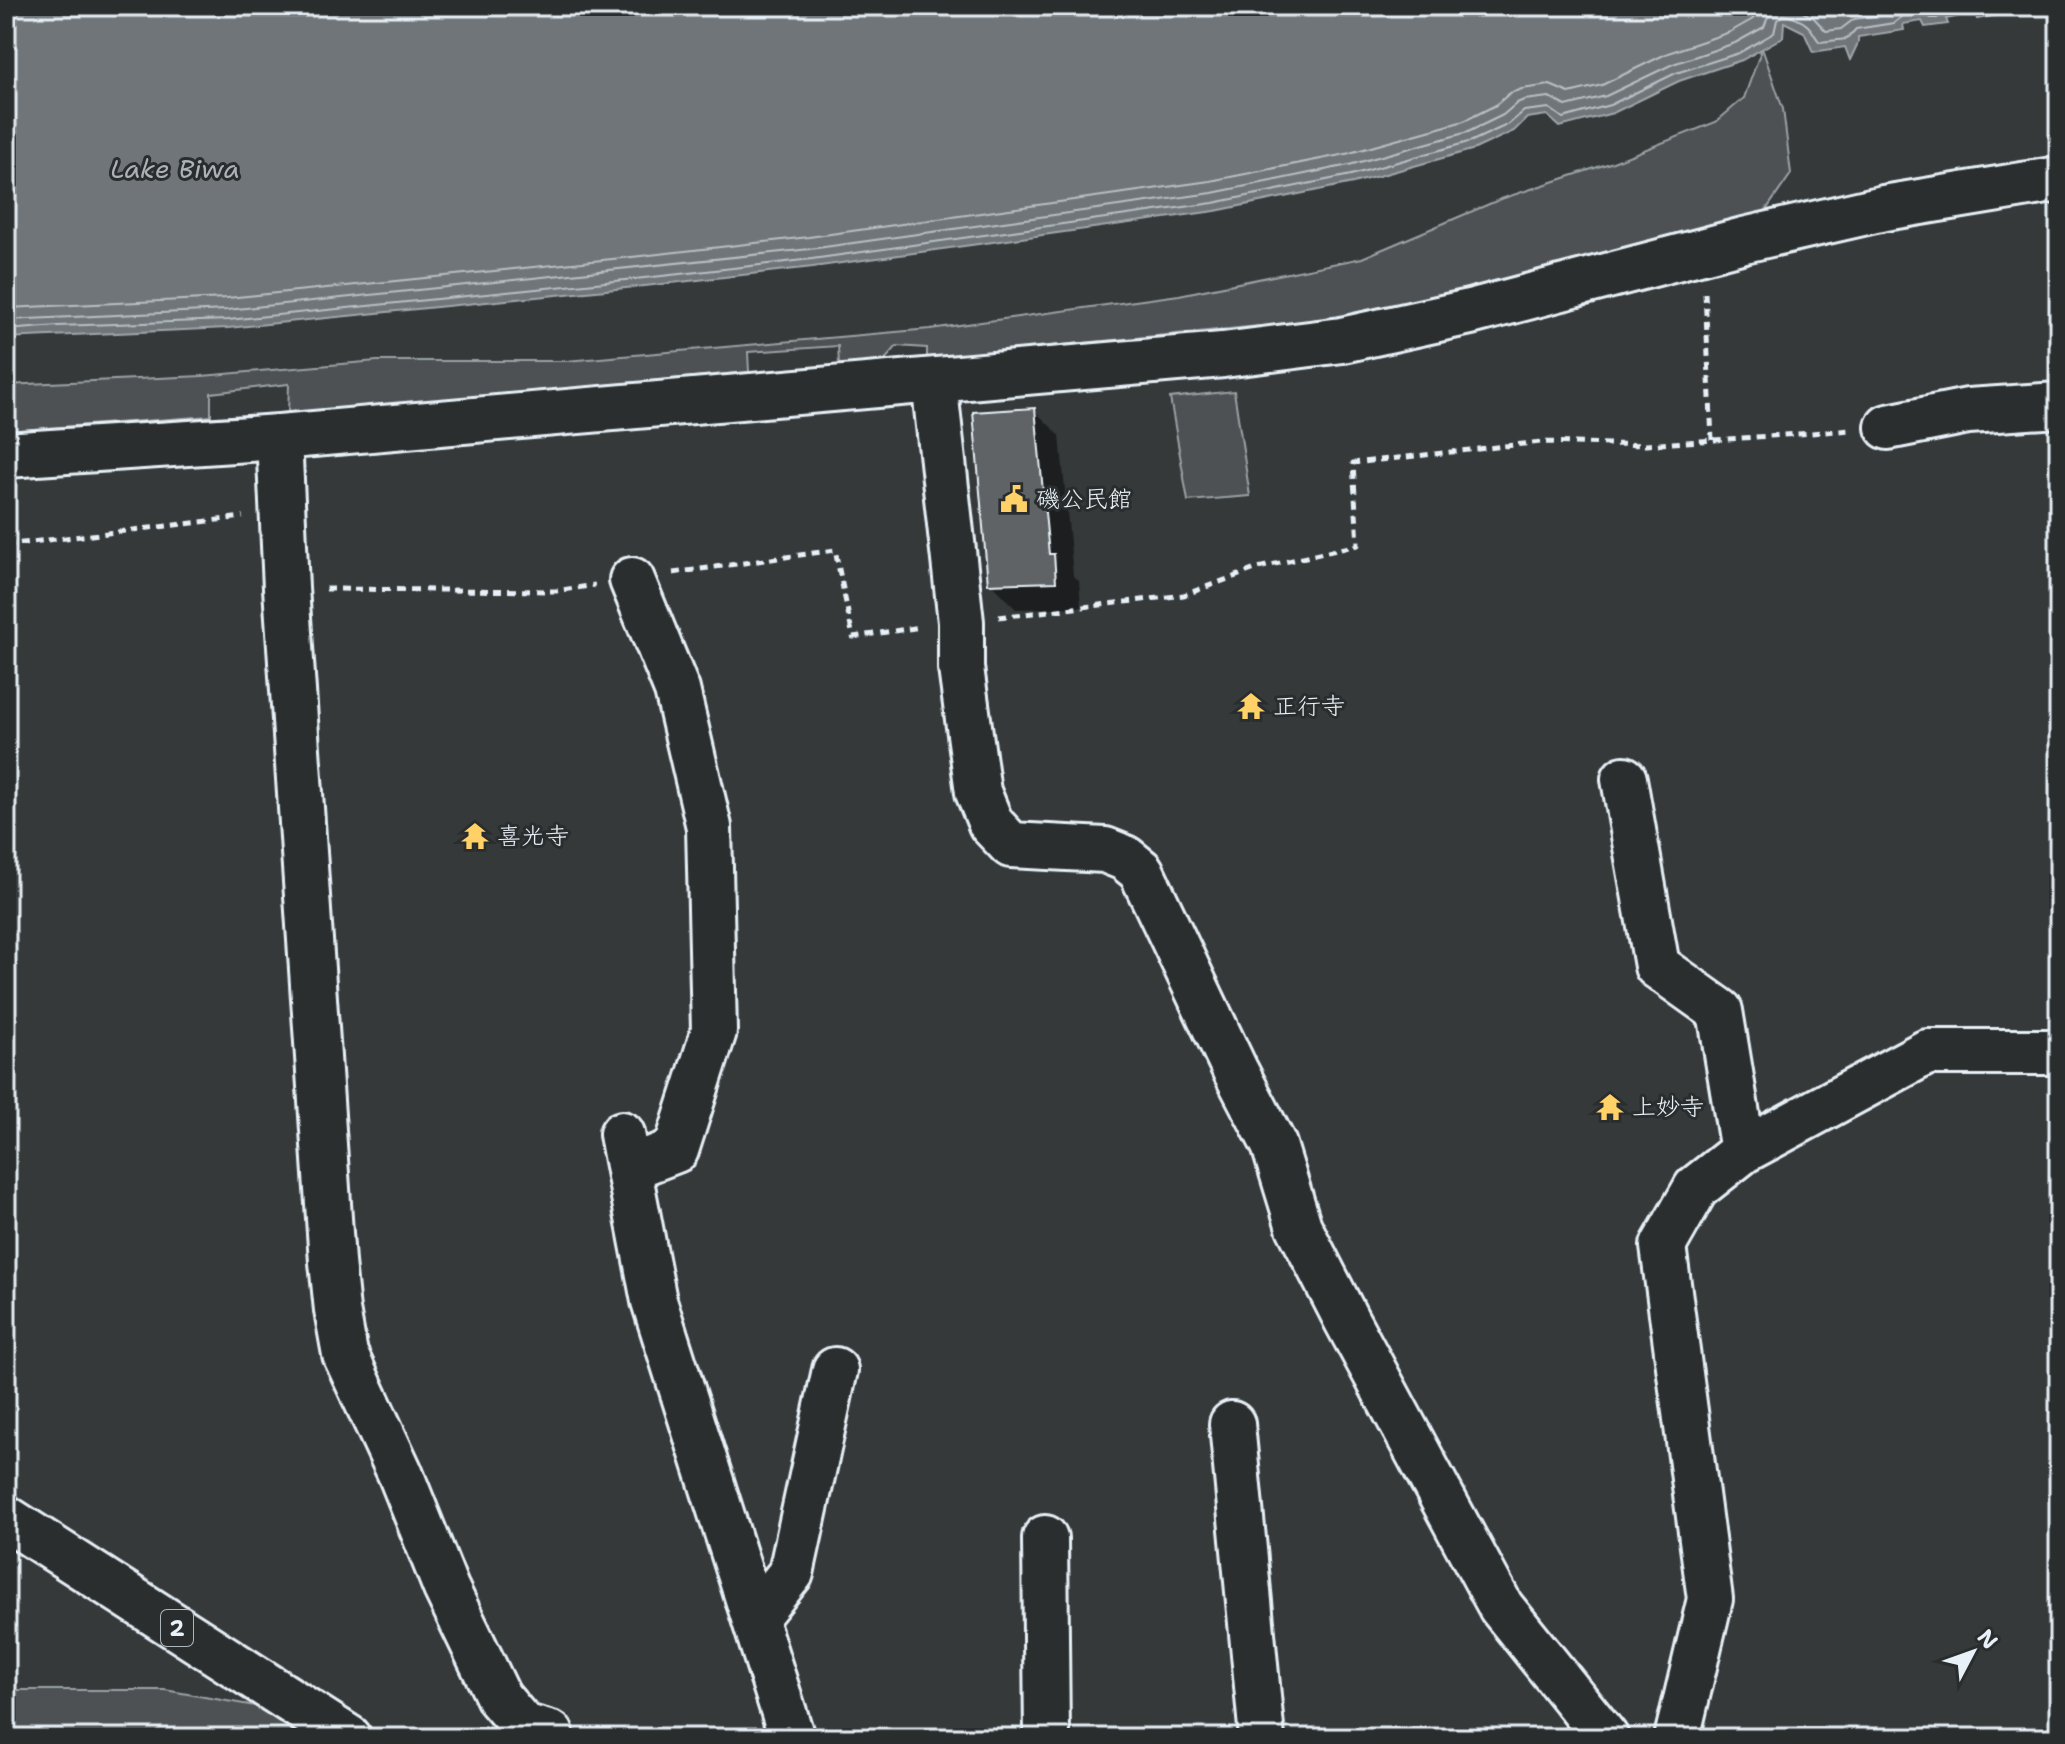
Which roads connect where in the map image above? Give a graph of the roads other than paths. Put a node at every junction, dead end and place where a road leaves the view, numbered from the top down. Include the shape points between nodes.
1 (2059, 179) edge
2 (934, 381) junction
3 (2059, 405) edge
4 (1888, 427) road end
5 (279, 437) junction
6 (6, 455) edge
7 (632, 580) dead end
8 (1624, 779) dead end
9 (2059, 1052) edge
10 (1743, 1151) junction
11 (835, 1370) dead end
12 (1232, 1424) dead end
13 (6, 1518) edge
14 (1045, 1538) dead end
15 (755, 1618) junction
16 (559, 1737) edge
17 (349, 1738) edge
18 (792, 1738) edge
19 (1047, 1738) edge
20 (1262, 1738) edge
21 (1606, 1738) edge
22 (1677, 1738) edge

1 - 2 street via 1884,208 1342,340
2 - 5 street
2 - 21 street via 961,622 961,668 978,792 991,824 1011,845 1105,850 1141,871 1274,1145 1299,1227 1347,1321 1501,1607
3 - 4 street via 1968,411
5 - 6 street
5 - 16 street via 332,1262 345,1354 499,1698 523,1726
7 - 15 street via 677,690 709,827 714,1031 676,1150 625,1151 654,1301
8 - 10 street via 1657,966 1720,1011
9 - 10 street via 1927,1052
10 - 22 street via 1696,1188 1663,1246 1710,1599
11 - 15 street via 791,1573
12 - 20 street
13 - 17 street, 2
14 - 19 street
15 - 18 street

